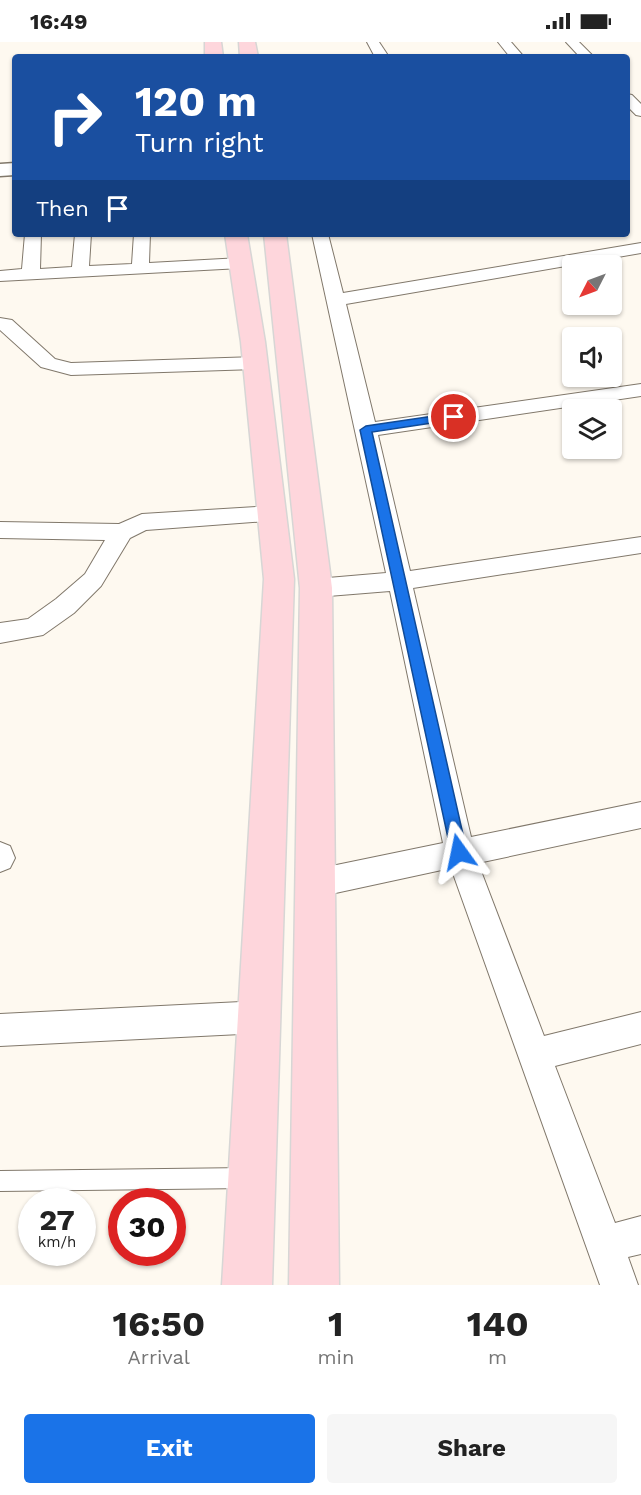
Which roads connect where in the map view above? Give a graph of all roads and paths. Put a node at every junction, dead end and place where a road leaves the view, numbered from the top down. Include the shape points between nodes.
1 (504, 42) edge
2 (572, 42) edge
3 (514, 54) edge
4 (584, 54) edge
5 (630, 101) edge
6 (641, 112) edge
7 (33, 237) edge
8 (83, 237) edge
9 (142, 237) edge
10 (275, 237) edge
11 (321, 237) edge
12 (238, 248) edge
13 (641, 248) edge
14 (140, 268) junction
15 (80, 271) junction
16 (31, 274) junction
17 (0, 276) edge
18 (336, 300) junction
19 (0, 324) edge
20 (256, 363) junction
21 (641, 390) edge
22 (366, 430) junction
23 (272, 514) junction
24 (0, 530) edge
25 (122, 532) junction
26 (641, 545) edge
27 (400, 581) junction
28 (316, 588) junction
29 (0, 633) edge
30 (641, 815) edge
31 (459, 852) junction
32 (317, 882) junction
33 (259, 1017) junction
34 (641, 1028) edge
35 (0, 1030) edge
36 (534, 1054) junction
37 (252, 1178) junction
38 (0, 1181) edge
39 (641, 1235) edge
40 (604, 1245) junction
41 (247, 1285) edge
42 (314, 1285) edge
43 (619, 1285) edge

1 - 3 street
2 - 4 street
5 - 6 street
7 - 16 street
8 - 15 street
9 - 14 street
10 - 28 main road
11 - 18 street
12 - 14 street
12 - 20 main road
13 - 18 street
14 - 15 street
15 - 16 street
16 - 17 street
18 - 22 street
19 - 20 street via 48,363 71,369
20 - 23 main road
21 - 22 street
22 - 27 street
23 - 25 street via 142,522
23 - 33 main road via 279,579
24 - 25 street
25 - 29 street via 93,580 65,606 34,628
26 - 27 street
27 - 28 street
27 - 31 street
28 - 32 main road
30 - 31 street
31 - 32 street
31 - 36 street
32 - 42 main road
33 - 35 street
33 - 37 main road
34 - 36 street
36 - 40 street
37 - 38 lane
37 - 41 main road
39 - 40 street
40 - 43 street

